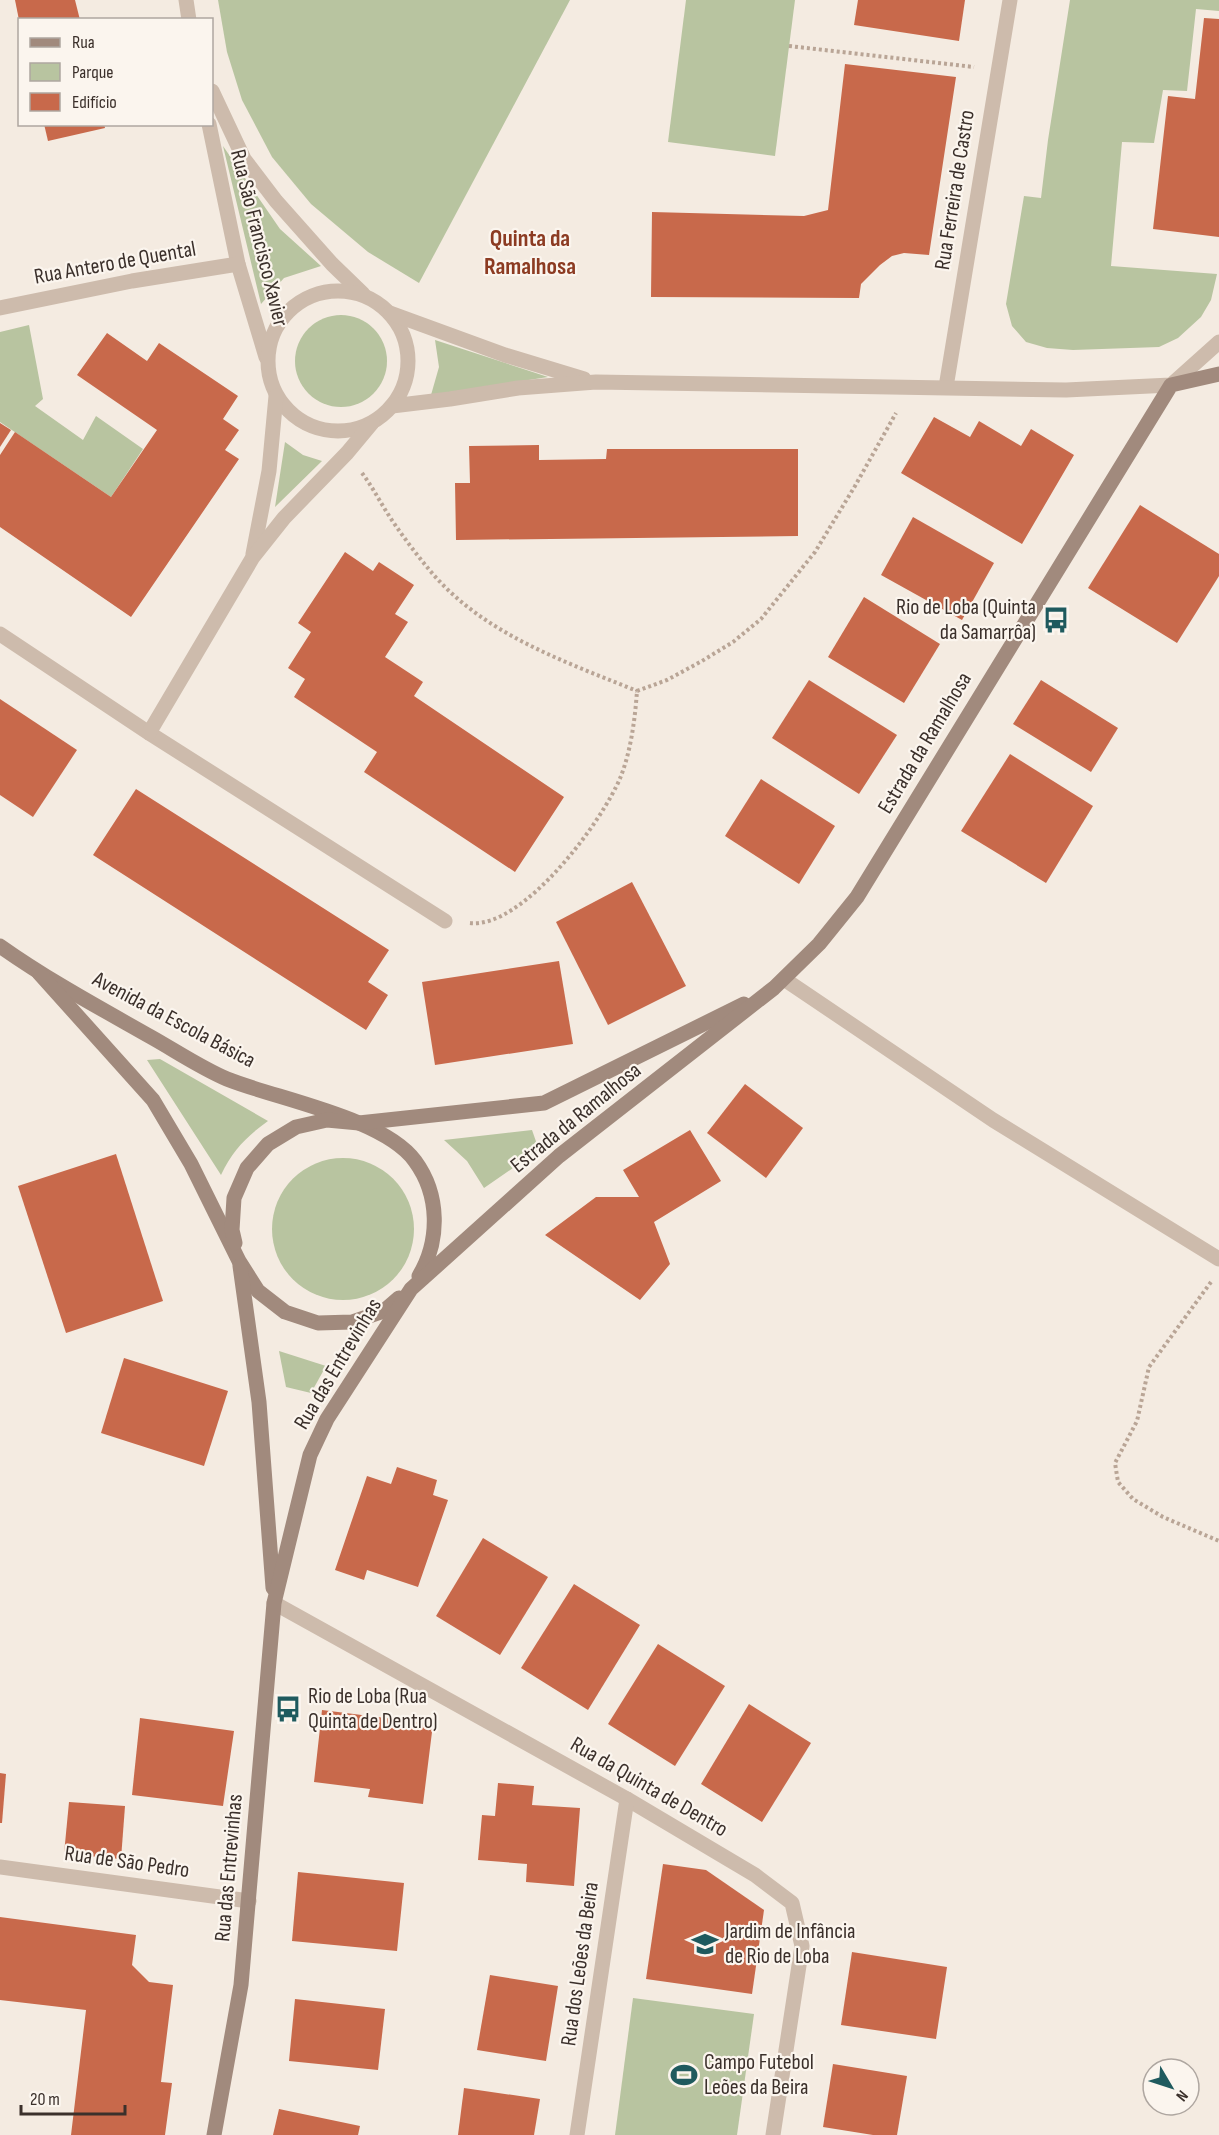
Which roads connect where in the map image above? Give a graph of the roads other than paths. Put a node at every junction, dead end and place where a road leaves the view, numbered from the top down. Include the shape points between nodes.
1 (186, 0) edge
2 (1010, 0) edge
3 (189, 18) edge
4 (213, 93) edge
5 (209, 126) edge
6 (238, 264) junction
7 (365, 296) junction
8 (0, 308) edge
9 (390, 313) junction
10 (1219, 342) edge
11 (267, 363) junction
12 (1219, 374) edge
13 (596, 382) junction
14 (1170, 385) junction
15 (946, 387) junction
16 (276, 396) junction
17 (392, 406) junction
18 (374, 421) junction
19 (253, 557) junction
20 (0, 634) edge
21 (149, 734) junction
22 (445, 921) road end
23 (0, 946) edge
24 (39, 973) junction
25 (779, 983) junction
26 (359, 1123) junction
27 (1219, 1259) edge
28 (239, 1262) junction
29 (411, 1289) junction
30 (274, 1603) junction
31 (627, 1799) junction
32 (0, 1867) edge
33 (249, 1901) junction
34 (214, 2135) edge
35 (577, 2135) edge
36 (773, 2135) edge

1 - 3 street
2 - 15 street, Rua Ferreira de Castro
4 - 7 street, Rua São Francisco Xavier via 244,159 290,217
5 - 6 street, Rua São Francisco Xavier
6 - 8 street, Rua Antero de Quental
6 - 11 street, Rua São Francisco Xavier
7 - 9 street
7 - 11 street via 346,291 307,298 278,324
9 - 13 street via 505,355
9 - 17 street via 407,349 402,389
10 - 14 street
11 - 16 street
12 - 14 street
13 - 15 street
13 - 17 street via 518,388
14 - 15 street via 1066,390
14 - 25 street, Estrada da Ramalhosa via 857,897 819,944
16 - 18 street via 290,413 309,425 330,431 353,430
16 - 19 street via 269,471
17 - 18 street
18 - 19 street
19 - 21 street
20 - 21 street
21 - 22 street
23 - 24 street, Avenida da Escola Básica
24 - 26 street, Avenida da Escola Básica via 226,1078
24 - 28 street, Avenida da Escola Básica via 153,1100 191,1164
25 - 26 street, Estrada da Ramalhosa via 544,1103
25 - 27 street
25 - 29 street, Estrada da Ramalhosa via 559,1156
26 - 28 street, Avenida da Escola Básica via 327,1120 296,1127 268,1144 247,1168 234,1198 232,1230
26 - 29 street, Avenida da Escola Básica via 391,1137 415,1161 431,1192 435,1226 429,1259
28 - 29 street, Avenida da Escola Básica via 258,1291 285,1312 318,1323 352,1322 384,1311
28 - 30 street, Rua das Entrevinhas via 259,1402
29 - 30 street, Rua das Entrevinhas via 327,1419 310,1455
30 - 31 street, Rua da Quinta de Dentro
30 - 33 street, Rua das Entrevinhas
31 - 35 street, Rua dos Leões da Beira
31 - 36 street, Rua da Quinta de Dentro via 755,1875 792,1903 802,1946
32 - 33 street, Rua de São Pedro
33 - 34 street, Rua das Entrevinhas via 241,1985

